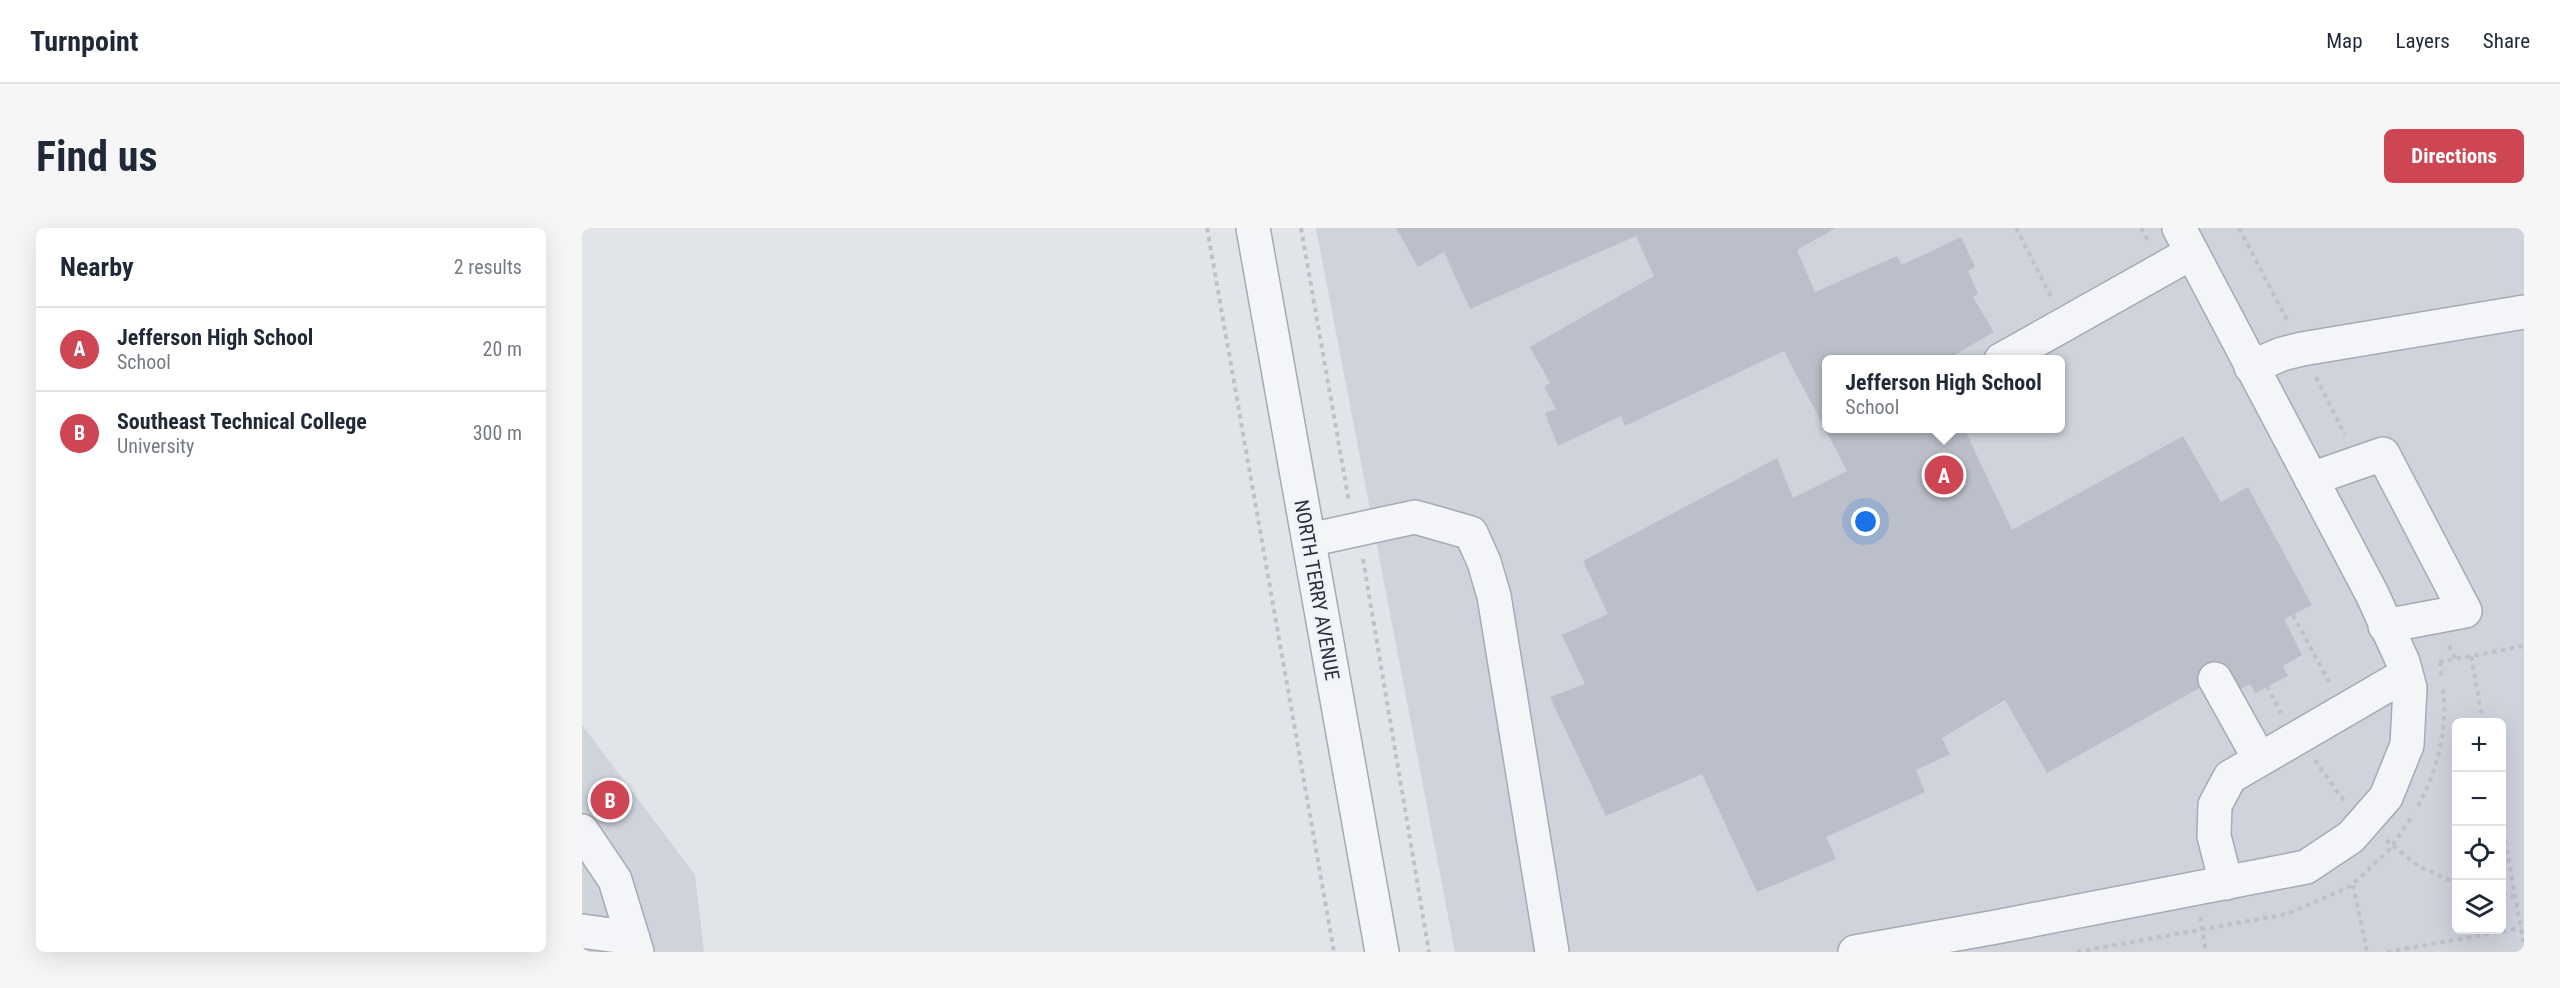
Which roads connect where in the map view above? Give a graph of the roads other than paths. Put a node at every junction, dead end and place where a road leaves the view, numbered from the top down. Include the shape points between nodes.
1 (1253, 228) edge
2 (2185, 241) edge
3 (2524, 312) edge
4 (2010, 355) edge
5 (2251, 368) junction
6 (2311, 479) junction
7 (1308, 540) junction
8 (2385, 626) junction
9 (2405, 675) junction
10 (2215, 679) dead end
11 (2259, 758) junction
12 (582, 831) edge
13 (2226, 884) junction
14 (582, 931) edge
15 (635, 945) edge
16 (1382, 952) edge
17 (1552, 952) edge
18 (1855, 952) edge

1 - 7 street, NORTH TERRY AVENUE
2 - 4 street via 2065,324
2 - 5 street
3 - 5 street via 2302,348
5 - 6 street
6 - 8 street
6 - 8 street via 2383,454 2465,611
7 - 16 street, NORTH TERRY AVENUE
7 - 17 street via 1415,517 1471,533 1494,596
8 - 9 street via 2403,662
9 - 11 street
9 - 13 street via 2410,688 2407,745 2386,796 2351,837 2306,867
10 - 11 street
11 - 13 street via 2230,777 2215,805 2214,836
12 - 15 street via 615,880
13 - 18 street
14 - 15 street

